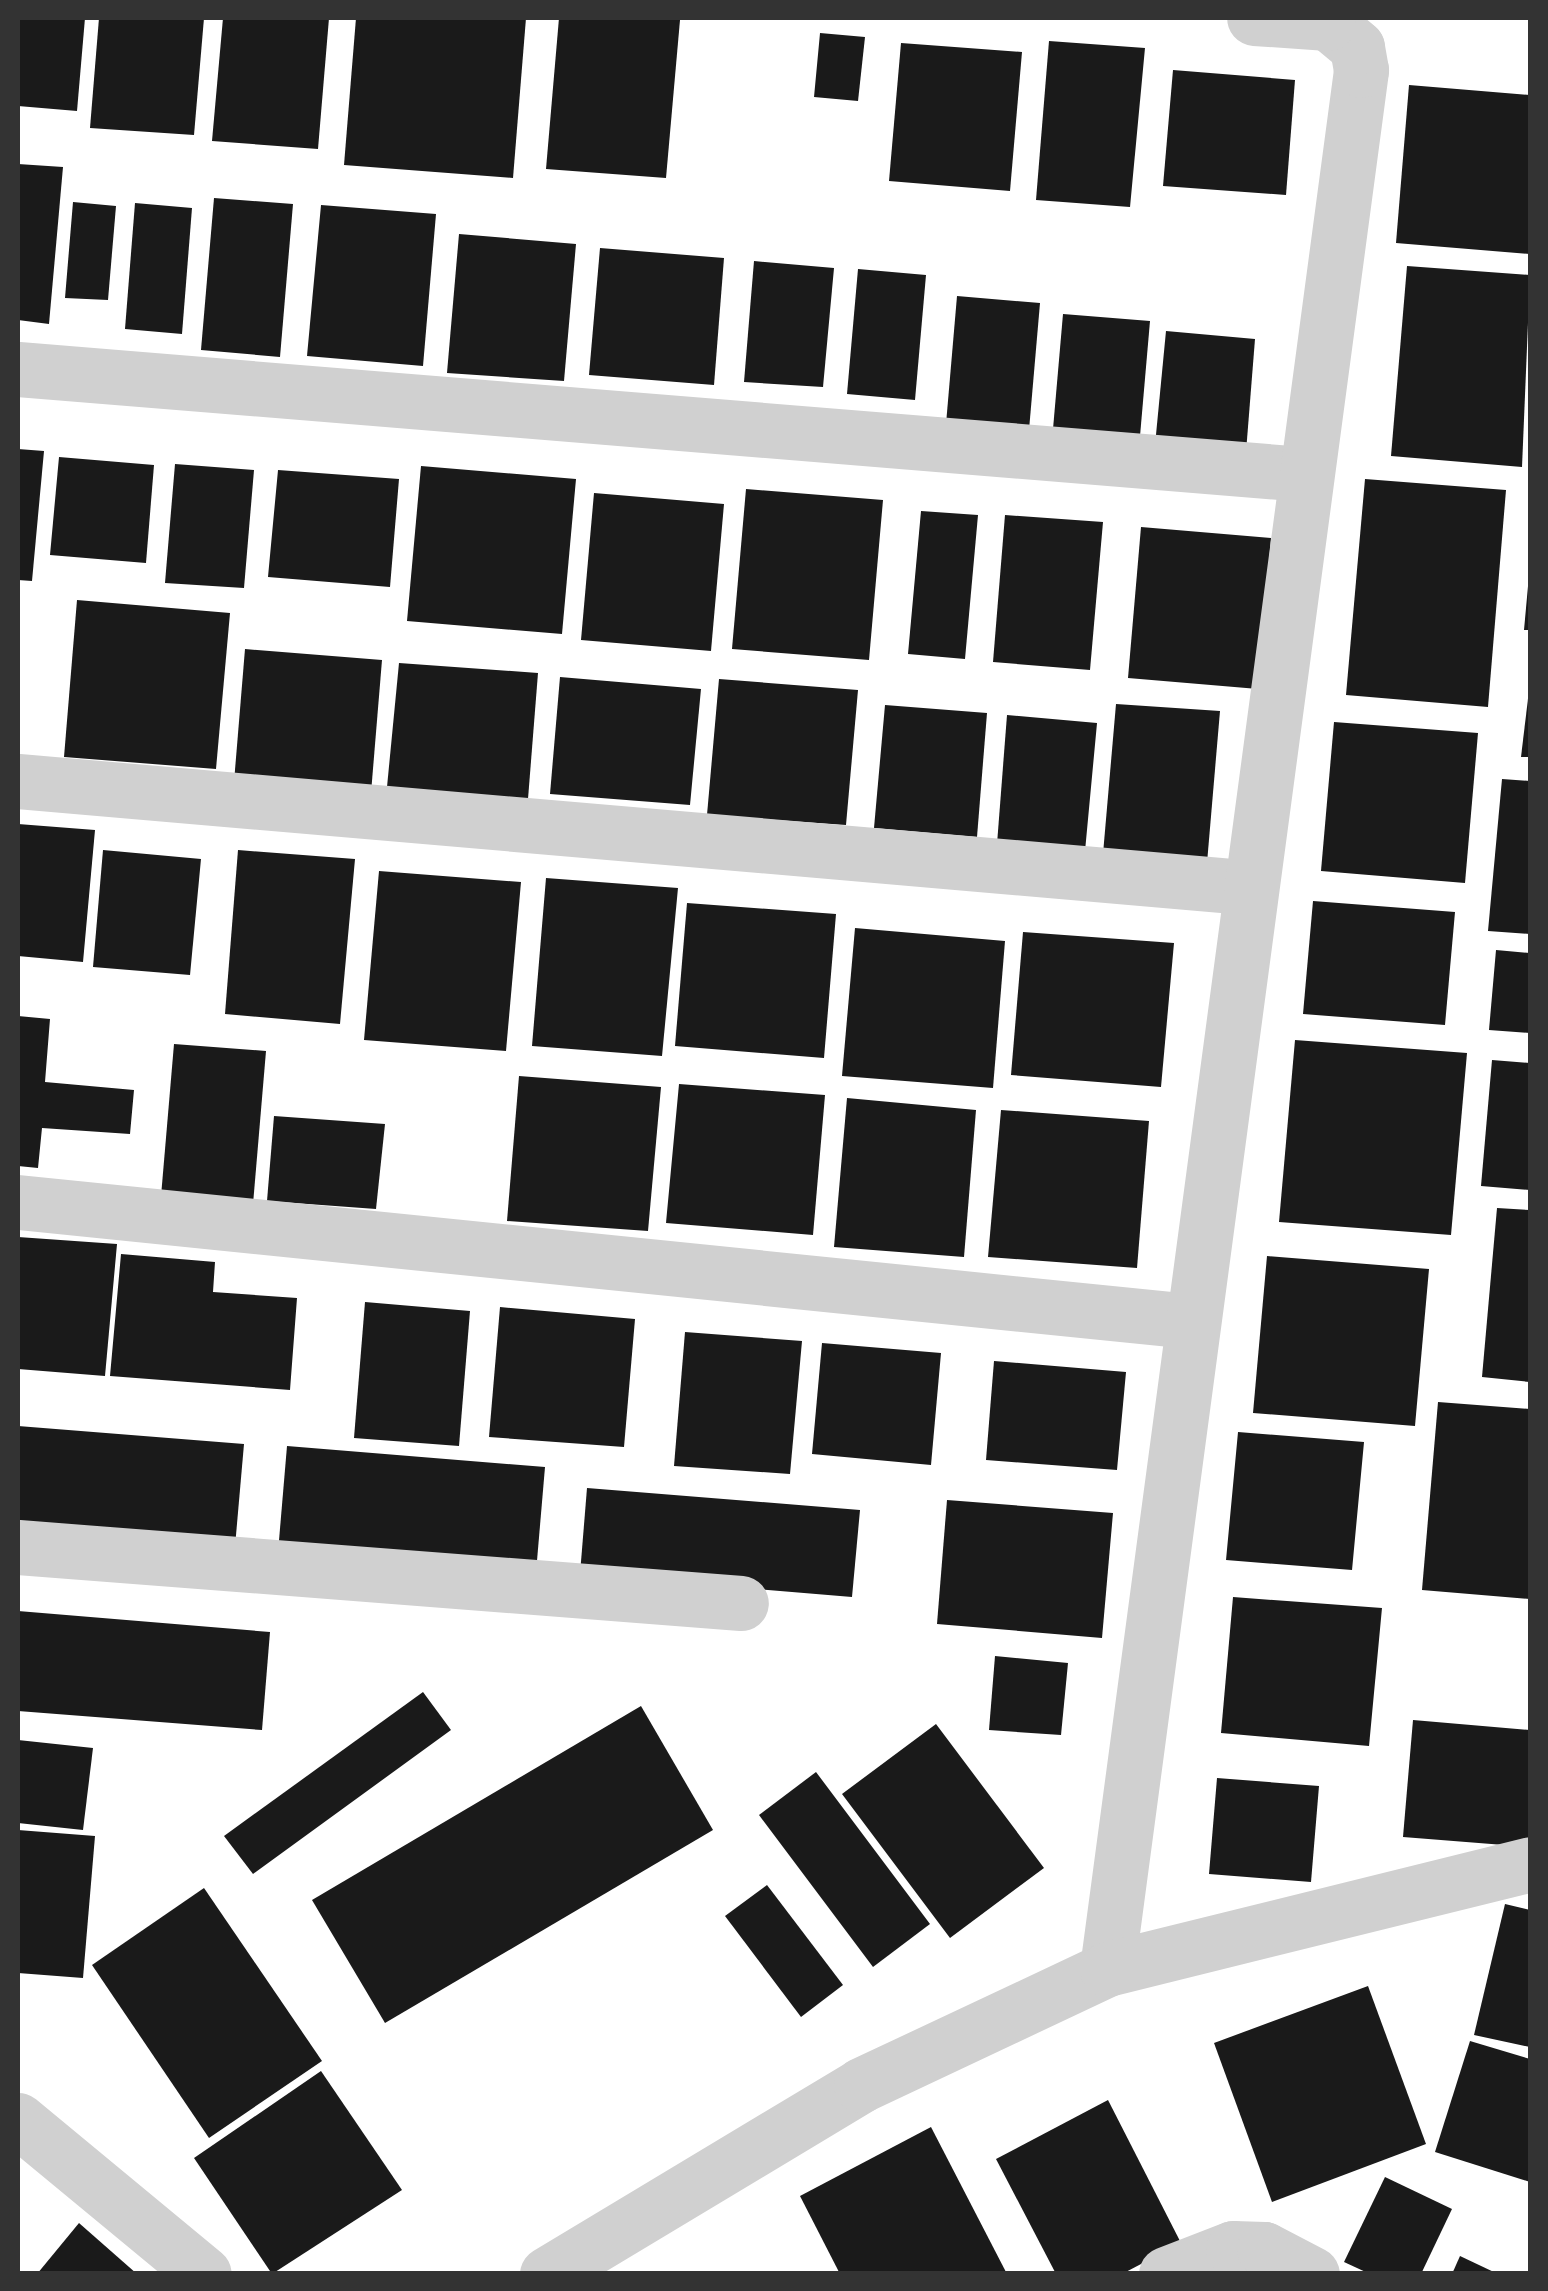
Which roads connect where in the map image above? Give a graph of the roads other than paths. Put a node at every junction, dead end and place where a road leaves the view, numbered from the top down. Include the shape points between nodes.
1 (1254, 18) edge
2 (18, 369) edge
3 (1303, 474) junction
4 (18, 781) edge
5 (1245, 887) junction
6 (18, 1202) edge
7 (1189, 1321) junction
8 (18, 1547) edge
9 (741, 1603) dead end
10 (1530, 1864) edge
11 (1107, 1969) junction
12 (18, 2120) edge
13 (204, 2274) edge
14 (548, 2274) edge
15 (1166, 2274) edge
16 (1312, 2274) edge

1 - 3 street via 1328,22 1357,48 1361,70
2 - 3 street
3 - 5 street
4 - 5 street
5 - 7 street
6 - 7 street
7 - 11 street
8 - 9 street
10 - 11 street
11 - 14 street via 861,2086
12 - 13 street
15 - 16 street via 1234,2248 1264,2249

